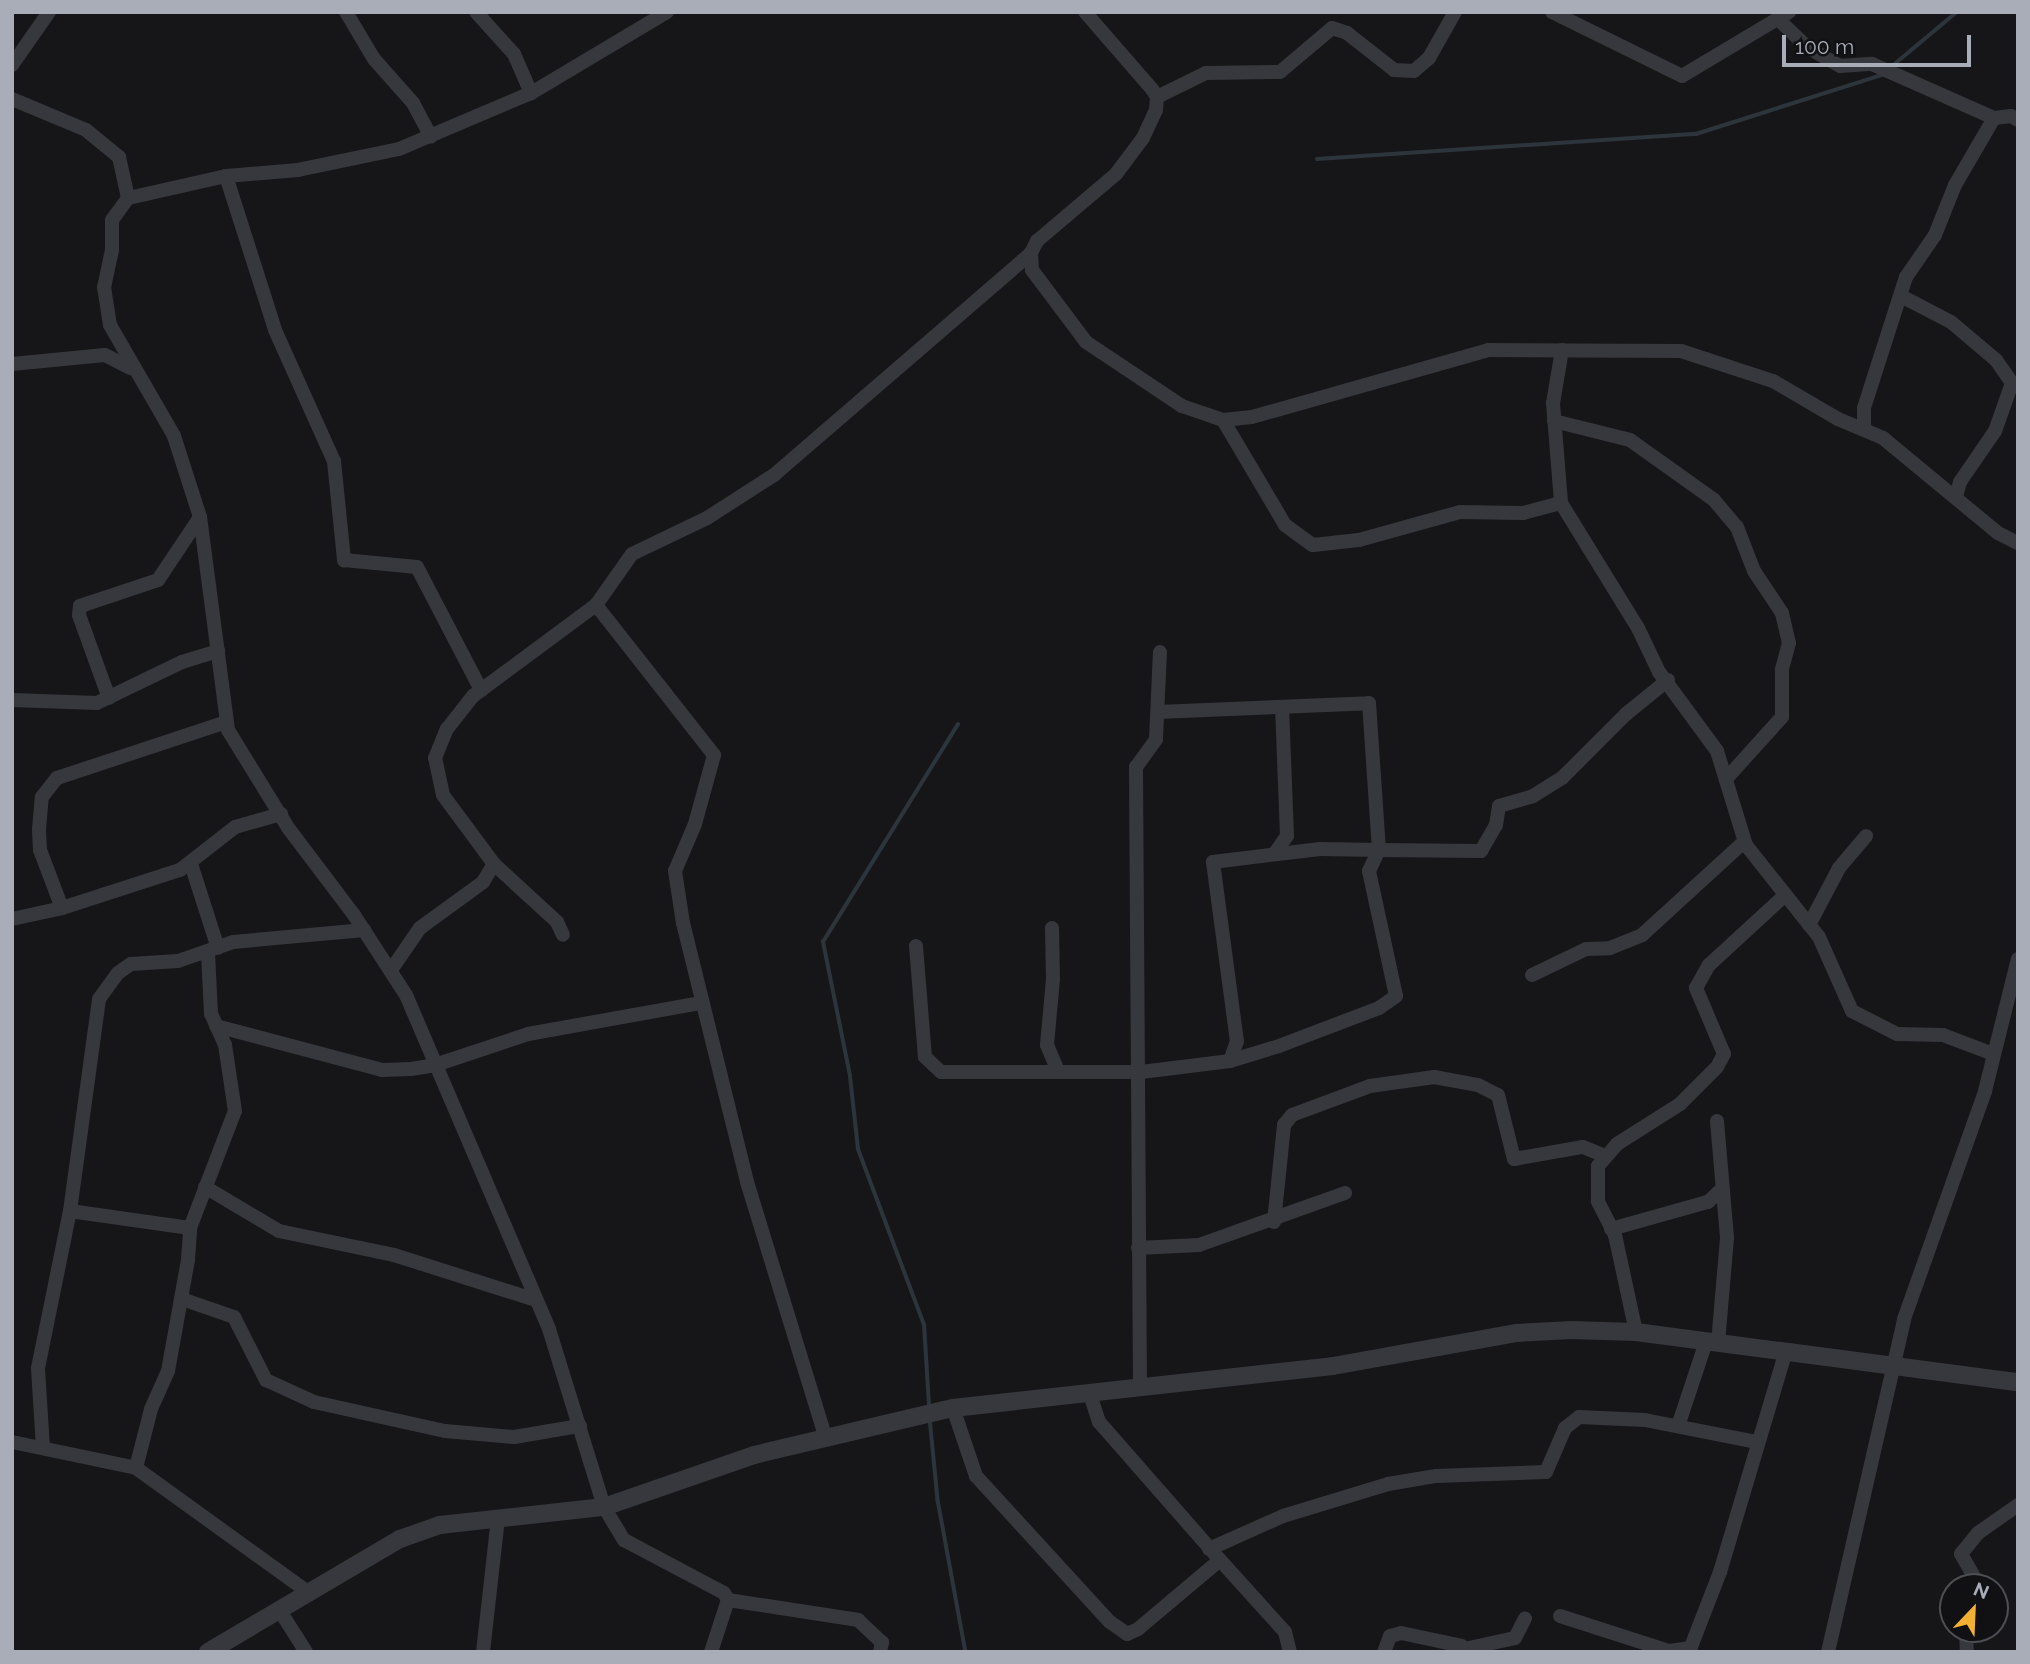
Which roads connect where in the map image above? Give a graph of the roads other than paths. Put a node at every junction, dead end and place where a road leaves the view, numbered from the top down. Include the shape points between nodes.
1 (49, 12) edge
2 (346, 12) edge
3 (476, 12) edge
4 (1085, 12) edge
5 (1455, 12) edge
6 (1552, 12) edge
7 (666, 13) edge
8 (1784, 16) edge
9 (12, 65) edge
10 (531, 93) junction
11 (1157, 97) junction
12 (12, 99) edge
13 (1994, 118) junction
14 (2018, 120) edge
15 (431, 137) junction
16 (226, 176) junction
17 (128, 198) junction
18 (1031, 253) junction
19 (1901, 296) junction
20 (1562, 350) junction
21 (12, 364) edge
22 (138, 373) junction
23 (1223, 420) junction
24 (1554, 421) junction
25 (1864, 429) junction
26 (1956, 497) junction
27 (1561, 503) junction
28 (200, 517) junction
29 (2018, 543) edge
30 (596, 605) junction
31 (218, 651) junction
32 (1160, 652) dead end
33 (1668, 680) junction
34 (481, 690) junction
35 (109, 698) junction
36 (12, 699) edge
37 (1282, 707) junction
38 (1158, 712) junction
39 (226, 722) junction
40 (1726, 779) junction
41 (281, 814) junction
42 (1866, 836) dead end
43 (1744, 842) junction
44 (1379, 850) junction
45 (1275, 853) junction
46 (191, 864) junction
47 (494, 864) junction
48 (1785, 895) junction
49 (62, 908) junction
50 (12, 919) edge
51 (1810, 925) junction
52 (364, 929) junction
53 (1052, 929) dead end
54 (563, 935) dead end
55 (916, 946) dead end
56 (213, 950) junction
57 (2018, 959) edge
58 (391, 970) junction
59 (1532, 975) dead end
60 (701, 1003) junction
61 (216, 1026) junction
62 (1993, 1054) junction
63 (1230, 1061) junction
64 (435, 1065) junction
65 (1057, 1069) junction
66 (1141, 1072) junction
67 (1717, 1121) dead end
68 (1603, 1155) junction
69 (205, 1187) junction
70 (1721, 1190) junction
71 (1345, 1193) dead end
72 (70, 1211) junction
73 (1274, 1222) junction
74 (190, 1228) junction
75 (1611, 1229) junction
76 (1138, 1248) junction
77 (182, 1300) junction
78 (536, 1300) junction
79 (1636, 1332) junction
80 (1712, 1343) junction
81 (1786, 1352) junction
82 (1897, 1365) junction
83 (2018, 1382) edge
84 (1140, 1388) junction
85 (1090, 1394) junction
86 (947, 1409) junction
87 (580, 1426) junction
88 (1678, 1426) junction
89 (825, 1436) junction
90 (12, 1442) edge
91 (1756, 1442) junction
92 (44, 1448) junction
93 (136, 1468) junction
94 (2018, 1505) edge
95 (604, 1507) junction
96 (498, 1519) junction
97 (1209, 1549) junction
98 (1220, 1560) junction
99 (1972, 1573) edge
100 (309, 1593) junction
101 (728, 1600) junction
102 (280, 1611) junction
103 (1560, 1616) dead end
104 (1525, 1618) dead end
105 (1458, 1649) edge
106 (1690, 1650) edge
107 (208, 1652) edge
108 (306, 1652) edge
109 (483, 1652) edge
110 (711, 1652) edge
111 (880, 1652) edge
112 (1290, 1652) edge
113 (1384, 1652) edge
114 (1828, 1652) edge

1 - 9 street
2 - 15 street via 374,59 413,103
3 - 10 street via 514,54
4 - 11 street
5 - 11 street via 1429,58 1414,71 1394,70 1348,33 1332,28 1280,72 1206,73
6 - 8 street via 1682,76
7 - 10 street
8 - 13 street via 1807,47 1840,66 1887,71
10 - 15 street
11 - 18 street via 1143,138 1116,174 1045,232
12 - 17 street via 86,130 119,157
13 - 14 street
13 - 19 street via 1955,185 1935,235 1906,277
15 - 16 street via 400,149 298,170
16 - 17 street
16 - 34 street via 275,330 334,461 344,560 418,567
17 - 22 street via 112,220 112,250 104,287 110,325
18 - 23 street via 1032,270 1086,342 1182,406
18 - 30 street via 774,475 707,518 632,554
19 - 25 street via 1864,408
19 - 26 street via 1951,322 1996,360 2012,383 1995,431 1960,482
20 - 23 street via 1488,350 1252,417
20 - 24 street
20 - 25 street via 1681,351 1773,381
21 - 22 street via 105,355
22 - 28 street via 174,436
23 - 27 street via 1285,525 1313,545 1359,540 1460,512 1523,513
24 - 27 street
24 - 40 street via 1630,440 1714,500 1737,527 1754,571 1782,613 1789,643 1782,670 1782,717
25 - 26 street
26 - 29 street via 1998,533
27 - 33 street
28 - 31 street
28 - 35 street via 158,580 79,610
30 - 34 street
30 - 60 street via 714,755 695,824 675,872
31 - 35 street via 181,662
31 - 39 street
32 - 38 street
33 - 40 street via 1708,735
33 - 44 street via 1626,714 1562,778 1533,796 1499,806 1496,825 1481,851
34 - 47 street via 447,729 435,758 443,794
35 - 36 street via 82,704
37 - 38 street
37 - 44 street via 1370,703
37 - 45 street via 1287,836
38 - 66 street via 1156,739 1136,766 1134,887
39 - 41 street via 237,749
39 - 49 street via 57,778 43,797 39,829 40,850
40 - 43 street
41 - 46 street via 235,827
41 - 52 street
42 - 51 street via 1839,868
43 - 48 street
43 - 59 street via 1636,939 1586,949
44 - 45 street
44 - 63 street via 1369,871 1395,988 1392,1002
45 - 63 street via 1213,862 1237,1041
46 - 49 street
46 - 56 street
47 - 54 street via 556,922
47 - 58 street via 483,882 420,928
48 - 51 street
48 - 68 street via 1709,965 1696,988 1724,1054 1717,1067 1680,1104
49 - 50 street
51 - 62 street via 1826,949 1852,1012 1897,1034 1943,1034
52 - 56 street
52 - 58 street
53 - 65 street via 1047,1045
55 - 65 street via 925,1057 932,1067 942,1072
56 - 61 street via 211,1014
56 - 72 street via 122,968 99,999
57 - 62 street
58 - 64 street
60 - 64 street via 528,1034
60 - 89 street via 747,1182
61 - 64 street via 382,1070
61 - 69 street via 225,1045 235,1111
62 - 82 street via 1985,1091 1904,1319
63 - 66 street
64 - 78 street
65 - 66 street
66 - 76 street
67 - 70 street
68 - 73 street via 1583,1147 1514,1159 1498,1095 1478,1085 1434,1077 1370,1086 1292,1115 1284,1125
68 - 75 street via 1598,1166 1598,1201
69 - 74 street
69 - 78 street via 279,1231 394,1255
70 - 75 street via 1708,1202
70 - 80 street via 1727,1238
71 - 73 street
72 - 74 street
72 - 92 street via 38,1368
73 - 76 street via 1199,1245
74 - 77 street
75 - 79 street
76 - 84 street
77 - 87 street via 234,1317 266,1380 314,1402 445,1431 513,1437
77 - 93 street via 168,1371 151,1409
78 - 87 street
79 - 80 street
79 - 84 street via 1517,1333 1333,1366
80 - 81 street
80 - 88 street
81 - 82 street
81 - 91 street
82 - 83 street
82 - 114 street
84 - 85 street
85 - 86 street
85 - 97 street via 1098,1422
86 - 89 street
86 - 98 street via 976,1476 1120,1631 1138,1629
87 - 95 street
88 - 91 street
88 - 97 street via 1579,1417 1565,1428 1546,1472 1436,1476 1388,1484 1283,1516
89 - 95 street via 754,1455
90 - 92 street
91 - 106 street via 1720,1572
92 - 93 street
93 - 100 street
94 - 99 street via 1978,1533 1961,1554
95 - 96 street
95 - 101 street via 624,1540 724,1593
96 - 100 street via 440,1525 400,1539
96 - 109 street
97 - 98 street
98 - 112 street via 1285,1632
100 - 102 street
101 - 110 street
101 - 111 street via 858,1620 882,1642
102 - 107 street
102 - 108 street
103 - 106 street via 1669,1651
104 - 105 street via 1515,1638
105 - 113 street via 1401,1633 1390,1636

